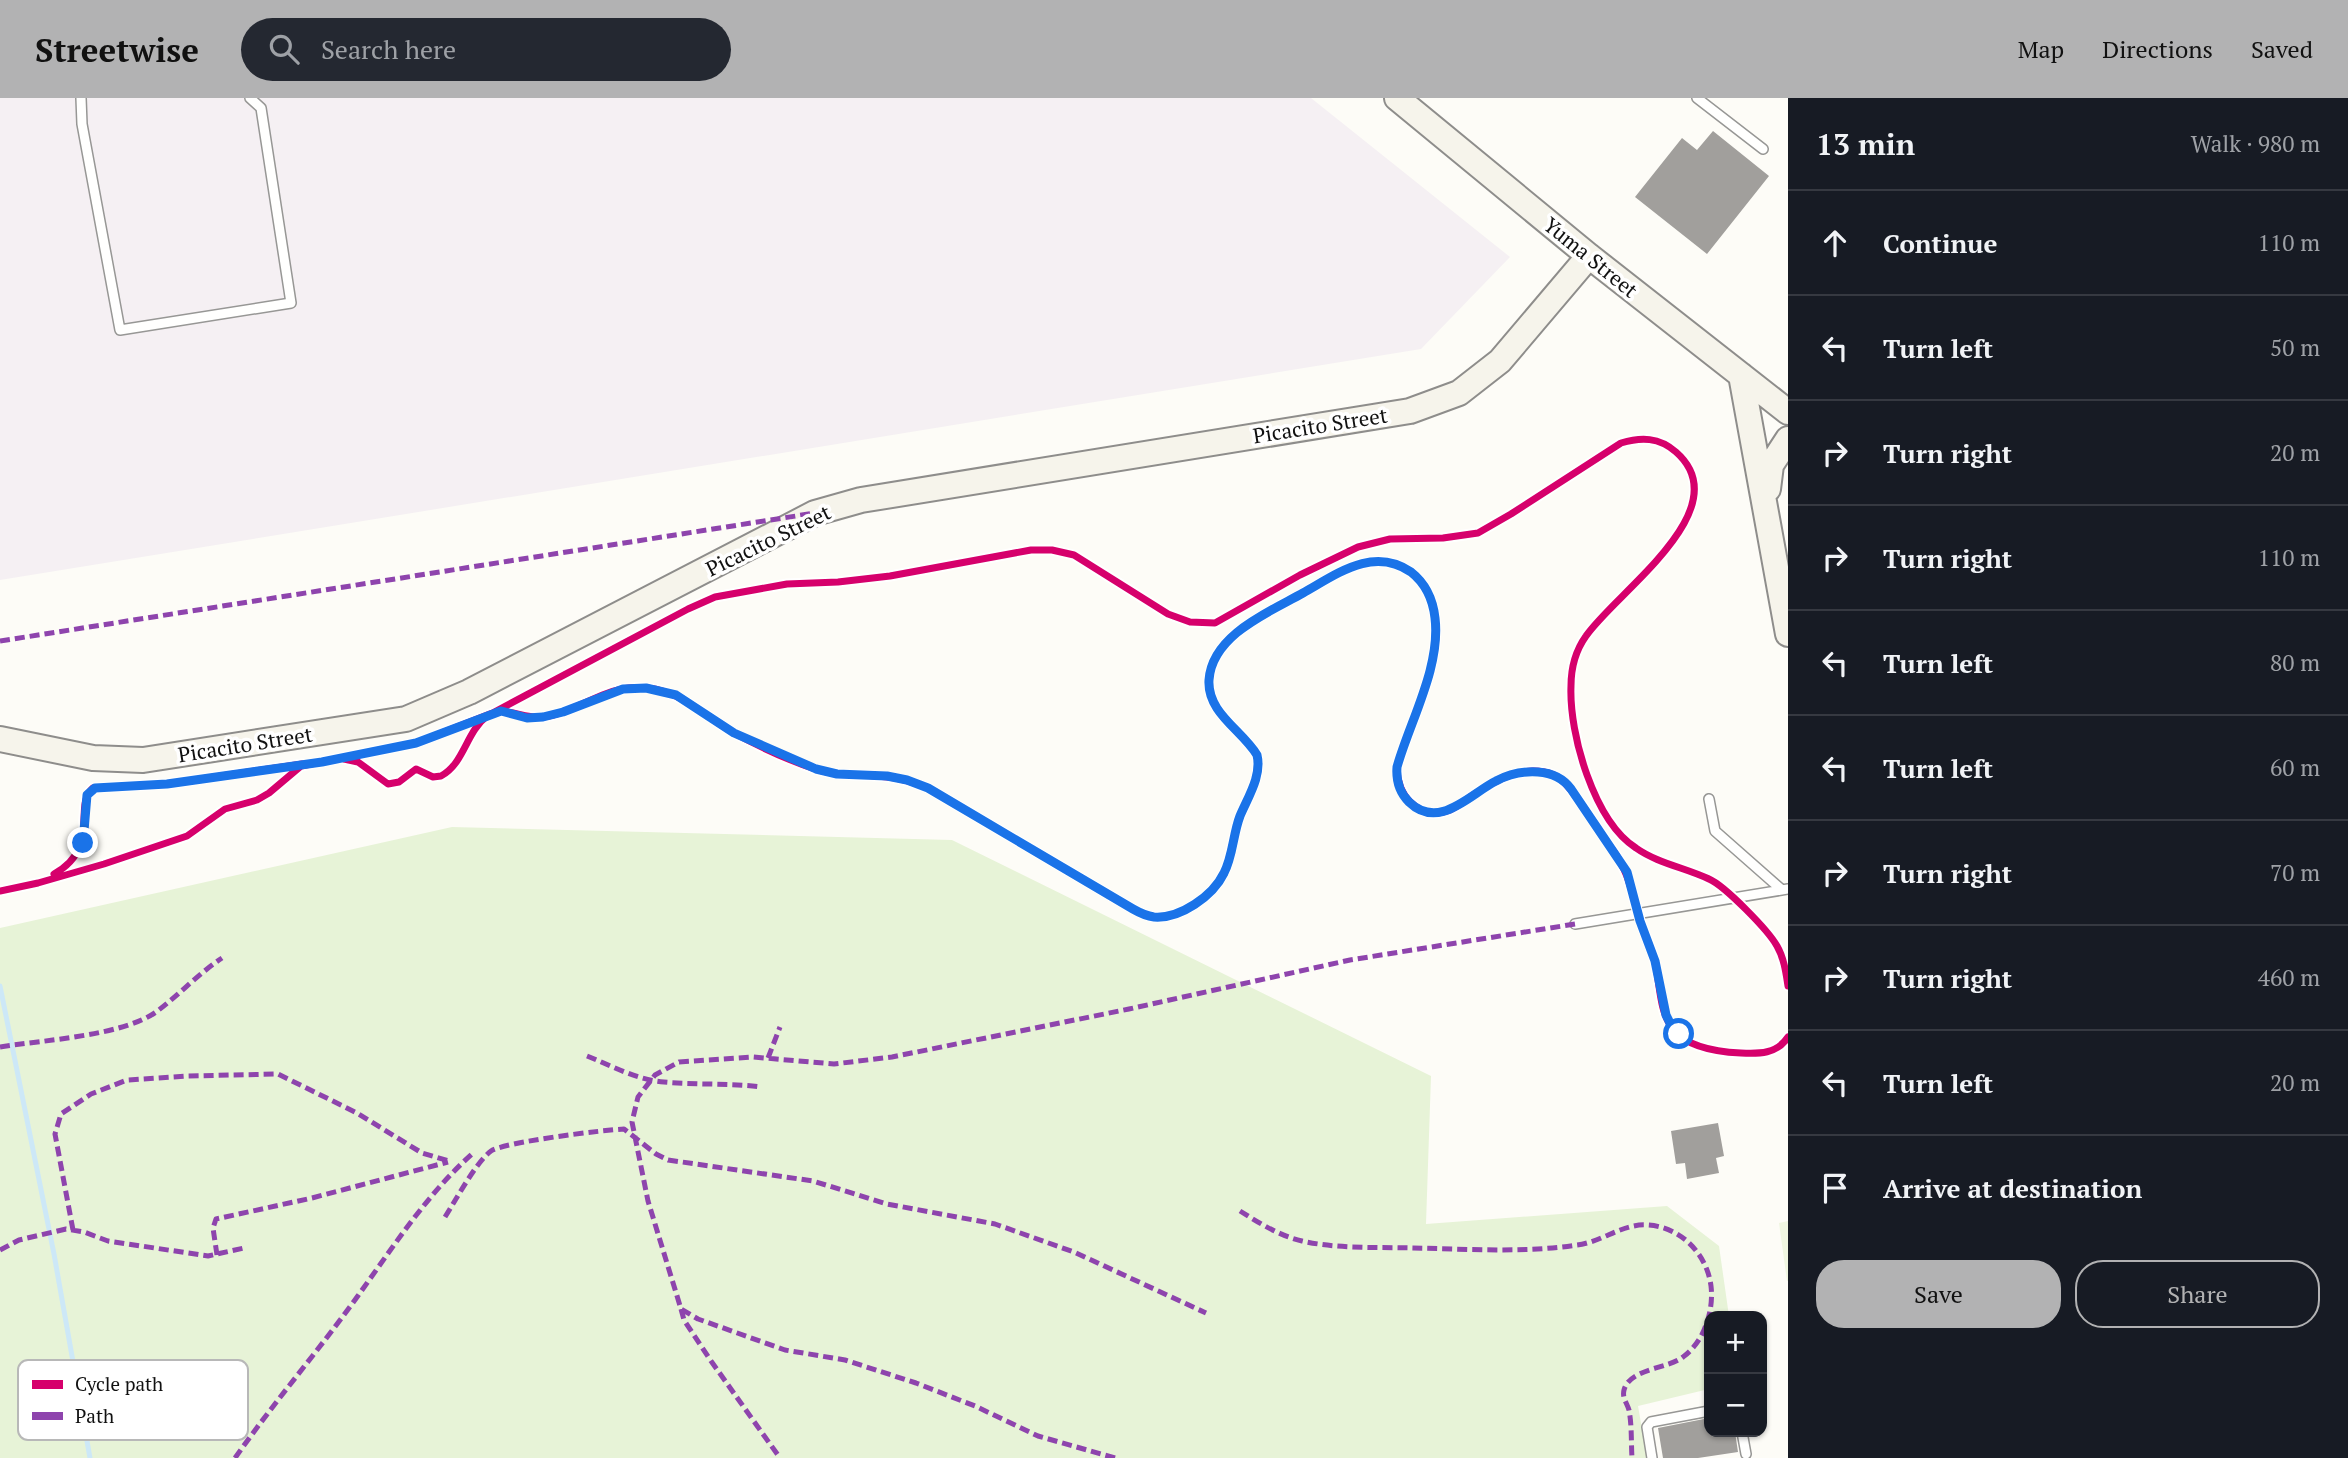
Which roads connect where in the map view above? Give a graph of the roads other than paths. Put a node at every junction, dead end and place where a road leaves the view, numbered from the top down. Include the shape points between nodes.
1 (80, 98) edge
2 (250, 98) edge
3 (1397, 98) edge
4 (1697, 98) edge
5 (1763, 149) dead end
6 (1589, 256) junction
7 (1741, 375) junction
8 (1788, 412) edge
9 (1788, 439) edge
10 (1769, 524) junction
11 (1788, 634) edge
12 (0, 739) edge
13 (1709, 799) dead end
14 (1785, 890) edge
15 (1575, 924) dead end
16 (1704, 1412) edge
17 (1743, 1437) edge
18 (1746, 1454) dead end
19 (1652, 1458) edge

1 - 2 lane via 120,330 291,303 261,108
3 - 6 street, Yuma Street
4 - 5 lane
6 - 7 street, Yuma Street
6 - 12 street, Picacito Street via 1500,361 1459,393 1410,411 861,500 816,513 468,692 406,719 143,760 93,758
7 - 8 street, Yuma Street
7 - 10 street
9 - 10 street via 1771,465
10 - 11 street
13 - 14 lane via 1715,831
14 - 15 lane
16 - 19 lane via 1651,1422 1647,1427
17 - 18 lane

